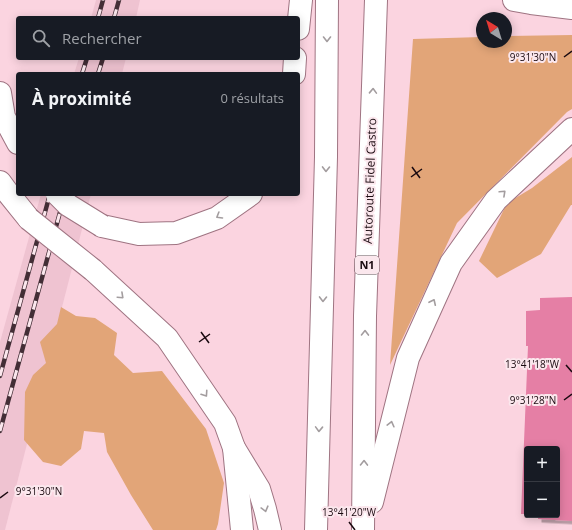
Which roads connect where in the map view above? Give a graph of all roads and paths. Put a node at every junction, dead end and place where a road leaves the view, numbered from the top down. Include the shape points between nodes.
1 (301, 0) edge
2 (327, 0) edge
3 (376, 0) edge
4 (514, 0) edge
5 (572, 8) edge
6 (299, 16) edge
7 (295, 60) edge
8 (294, 72) edge
9 (0, 93) edge
10 (572, 129) edge
11 (16, 139) edge
12 (0, 182) edge
13 (59, 196) edge
14 (248, 196) edge
15 (234, 448) junction
16 (242, 530) edge
17 (270, 530) edge
18 (316, 530) edge
19 (364, 530) edge

1 - 6 main road
2 -> 18 main road via 326,157
19 -> 3 main road, Autoroute Fidel Castro / N1 via 366,316
4 - 5 main road
7 - 8 main road
9 - 11 main road via 4,117
19 -> 10 main road via 408,358 452,262 496,200
12 -> 15 main road, bridge via 29,219 93,270 167,338 225,423
14 -> 13 main road, bridge via 217,218 176,233 139,234 102,226 68,205
15 - 16 main road
15 -> 17 main road via 259,489

